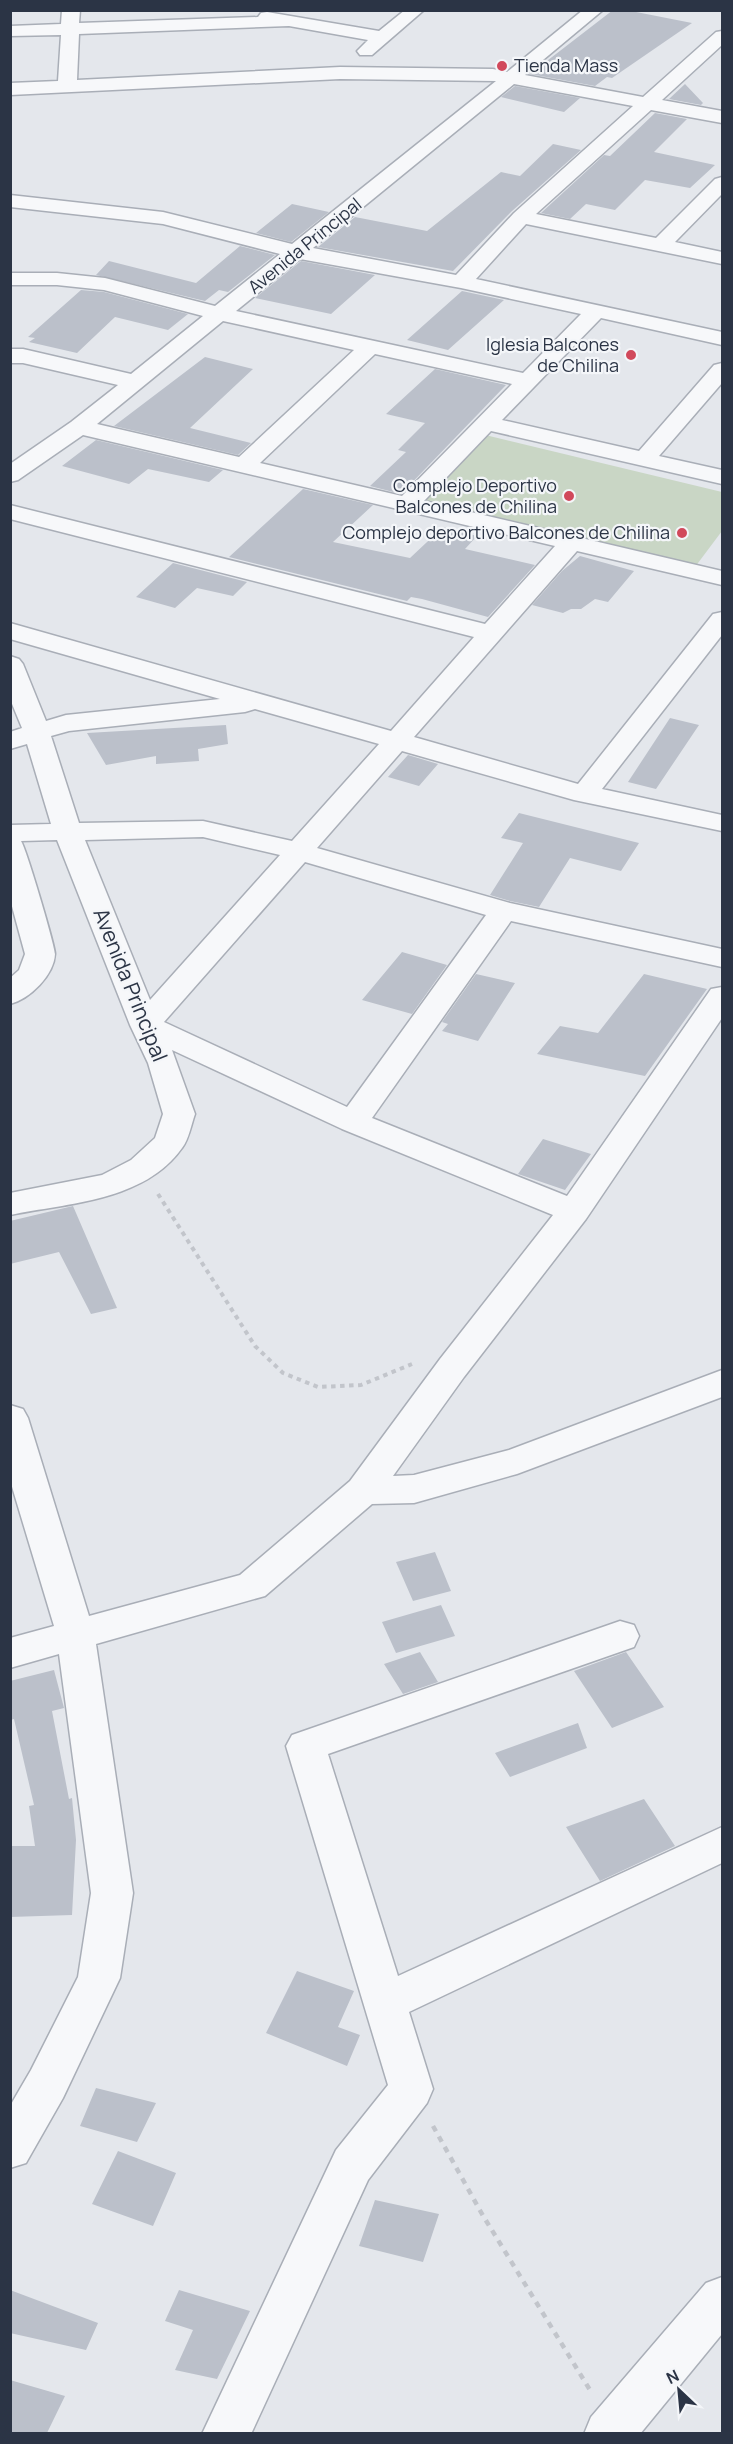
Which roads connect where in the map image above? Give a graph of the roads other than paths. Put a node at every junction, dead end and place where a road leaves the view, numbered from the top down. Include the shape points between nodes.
1 (71, 10) edge
2 (237, 10) edge
3 (416, 10) edge
4 (595, 10) edge
5 (289, 21) junction
6 (68, 30) junction
7 (10, 31) edge
8 (723, 36) edge
9 (384, 37) junction
10 (339, 73) junction
11 (510, 78) junction
12 (66, 87) junction
13 (10, 89) edge
14 (648, 103) junction
15 (723, 117) edge
16 (721, 186) edge
17 (10, 201) edge
18 (521, 217) junction
19 (661, 245) junction
20 (298, 252) junction
21 (723, 258) edge
22 (10, 279) edge
23 (461, 282) junction
24 (597, 310) junction
25 (220, 314) junction
26 (723, 338) edge
27 (370, 347) junction
28 (10, 356) edge
29 (723, 370) edge
30 (528, 381) junction
31 (135, 382) junction
32 (715, 390) edge
33 (487, 423) junction
34 (79, 427) junction
35 (644, 459) junction
36 (243, 466) junction
37 (10, 475) edge
38 (723, 477) edge
39 (407, 504) junction
40 (10, 512) edge
41 (571, 543) junction
42 (723, 578) edge
43 (723, 619) edge
44 (10, 631) edge
45 (490, 633) junction
46 (10, 664) edge
47 (261, 702) junction
48 (24, 737) edge
49 (396, 740) junction
50 (584, 794) junction
51 (723, 823) edge
52 (69, 832) junction
53 (10, 833) edge
54 (10, 845) edge
55 (298, 851) junction
56 (504, 911) junction
57 (723, 958) edge
58 (10, 995) edge
59 (723, 996) edge
60 (145, 1024) junction
61 (352, 1122) junction
62 (10, 1204) edge
63 (574, 1211) junction
64 (723, 1383) edge
65 (10, 1418) edge
66 (363, 1491) junction
67 (76, 1636) junction
68 (620, 1636) dead end
69 (10, 1653) edge
70 (722, 1844) edge
71 (384, 2003) junction
72 (10, 2148) edge
73 (723, 2299) edge
74 (610, 2431) edge
75 (226, 2433) edge

1 - 6 street
2 - 5 street
3 - 9 street
4 - 11 street, Avenida Principal
5 - 6 street
5 - 9 street
6 - 7 street
6 - 12 street
8 - 14 street
9 - 10 street
10 - 11 street
10 - 12 street
11 - 14 street
11 - 20 street, Avenida Principal
12 - 13 street
14 - 15 street
14 - 18 street
16 - 19 street
17 - 20 street via 163,218
18 - 19 street
18 - 23 street
19 - 21 street
20 - 23 street
20 - 25 street, Avenida Principal
22 - 25 street via 105,284
23 - 24 street
24 - 26 street
24 - 30 street
25 - 27 street
25 - 31 street, Avenida Principal
27 - 30 street
27 - 36 street
28 - 31 street
29 - 32 street
30 - 33 street
31 - 34 street, Avenida Principal
32 - 35 street
33 - 35 street
33 - 39 street
34 - 36 street
34 - 37 street, Avenida Principal
35 - 38 street
36 - 39 street
39 - 41 street
40 - 45 street
41 - 42 street
41 - 45 street
43 - 50 street
44 - 47 street
45 - 49 street
46 - 48 street, Avenida Principal
47 - 48 street via 66,723
47 - 49 street
48 - 52 street, Avenida Principal
49 - 50 street
49 - 55 street
50 - 51 street
52 - 53 street
52 - 55 street via 202,830
52 - 60 street, Avenida Principal
54 - 58 street via 40,954 33,974
55 - 56 street
55 - 60 street
56 - 57 street
56 - 61 street
59 - 63 street
60 - 61 street
60 - 62 street, Avenida Principal via 163,1063 179,1114 170,1143 142,1168 110,1184
61 - 63 street
63 - 66 street
64 - 66 street via 517,1461 414,1489
65 - 67 street
66 - 67 street via 252,1586
67 - 69 street
67 - 72 street via 112,1893 99,1978 47,2084
68 - 71 street via 306,1746
70 - 71 street
71 - 75 street via 411,2089 352,2165
73 - 74 street

